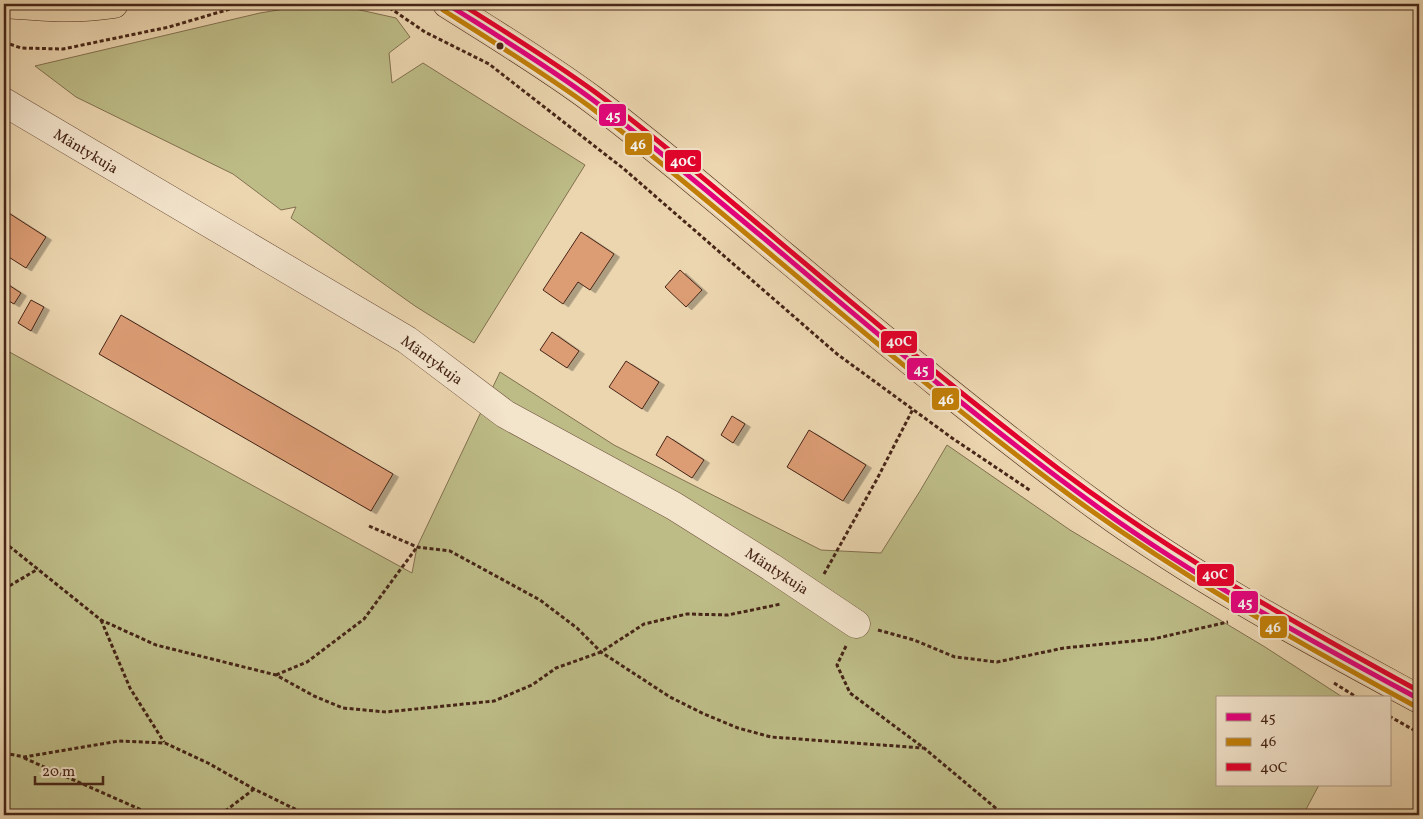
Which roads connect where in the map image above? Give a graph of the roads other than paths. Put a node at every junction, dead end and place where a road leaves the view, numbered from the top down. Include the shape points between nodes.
1 (4, 4) edge
2 (114, 4) edge
3 (457, 6) edge
4 (4, 102) edge
5 (856, 624) road end
6 (1419, 699) edge

1 - 2 main road via 90,8
3 - 6 main road via 592,99 923,372 1100,509 1223,589
4 - 5 street, Mäntykuja via 407,340 505,414 674,506

